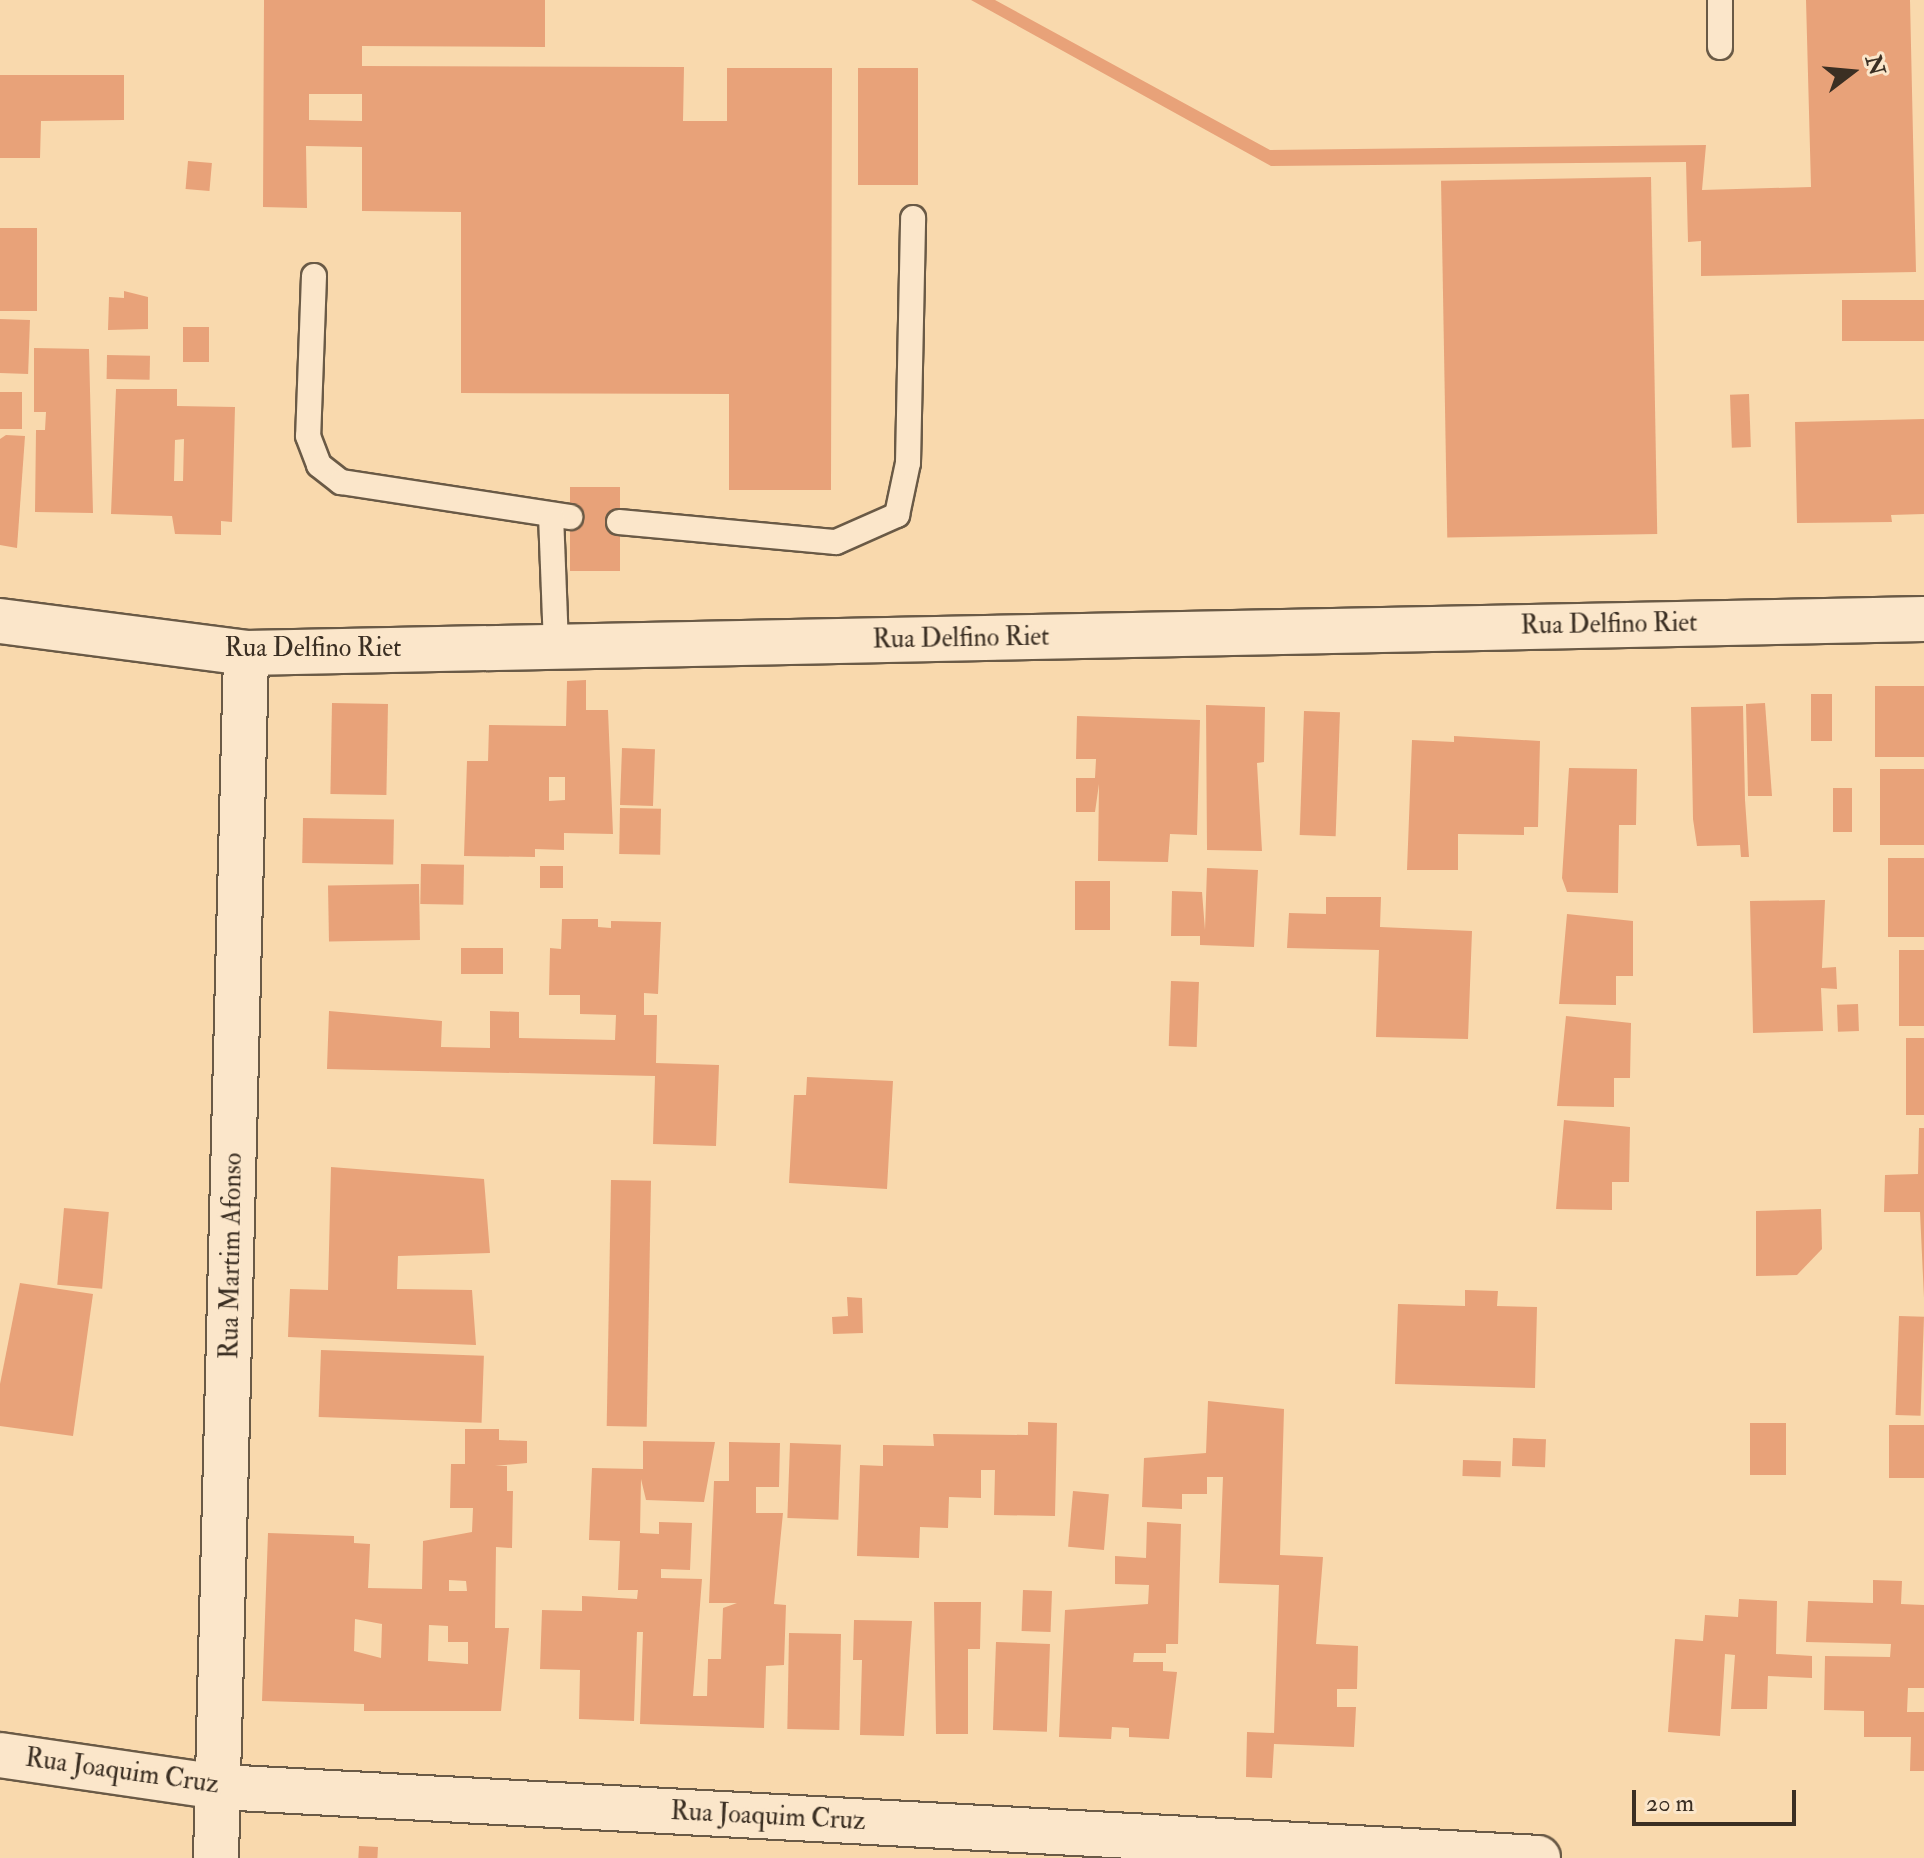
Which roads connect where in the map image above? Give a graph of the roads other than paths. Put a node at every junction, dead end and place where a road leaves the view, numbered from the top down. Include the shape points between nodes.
1 (1720, 0) edge
2 (1720, 47) dead end
3 (913, 218) dead end
4 (314, 276) dead end
5 (619, 522) dead end
6 (1924, 619) edge
7 (0, 621) edge
8 (556, 647) junction
9 (246, 653) junction
10 (0, 1755) edge
11 (220, 1787) junction
12 (216, 1858) edge
13 (1538, 1858) edge

1 - 2 lane
3 - 5 lane via 908,463 897,515 836,542
4 - 8 lane via 308,436 319,465 341,482 560,516
6 - 8 street, Rua Delfino Riet
7 - 9 street, Rua Delfino Riet
8 - 9 street, Rua Delfino Riet
9 - 11 street, Rua Martim Afonso
10 - 11 street, Rua Joaquim Cruz
11 - 12 street, Rua Martim Afonso
11 - 13 street, Rua Joaquim Cruz

